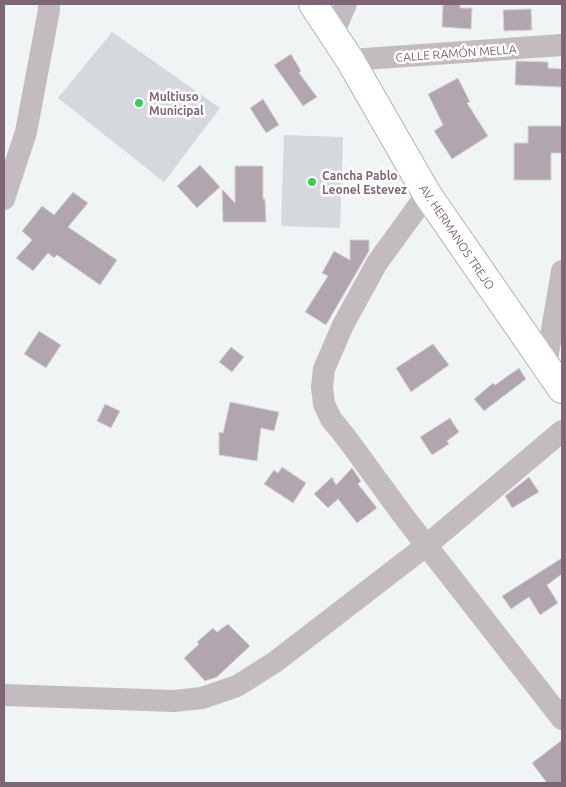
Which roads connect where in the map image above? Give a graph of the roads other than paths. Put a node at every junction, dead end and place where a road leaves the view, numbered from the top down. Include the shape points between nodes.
1 (49, 4) edge
2 (313, 4) edge
3 (346, 4) edge
4 (333, 34) junction
5 (562, 45) edge
6 (350, 60) junction
7 (427, 194) junction
8 (4, 199) edge
9 (562, 271) edge
10 (546, 365) junction
11 (562, 389) edge
12 (562, 431) edge
13 (427, 545) junction
14 (4, 695) edge
15 (562, 719) edge

1 - 8 street via 26,132
2 - 4 main road, AV. HERMANOS TREJO
3 - 4 street
4 - 6 main road, AV. HERMANOS TREJO
5 - 6 street, CALLE RAMÓN MELLA
6 - 7 main road, AV. HERMANOS TREJO
7 - 10 main road, AV. HERMANOS TREJO
7 - 13 street via 377,263 343,325 324,369 322,387 324,404 331,419
9 - 10 street
10 - 11 main road, AV. HERMANOS TREJO
12 - 13 street
13 - 14 street via 275,662 237,686 202,698 174,701
13 - 15 street

